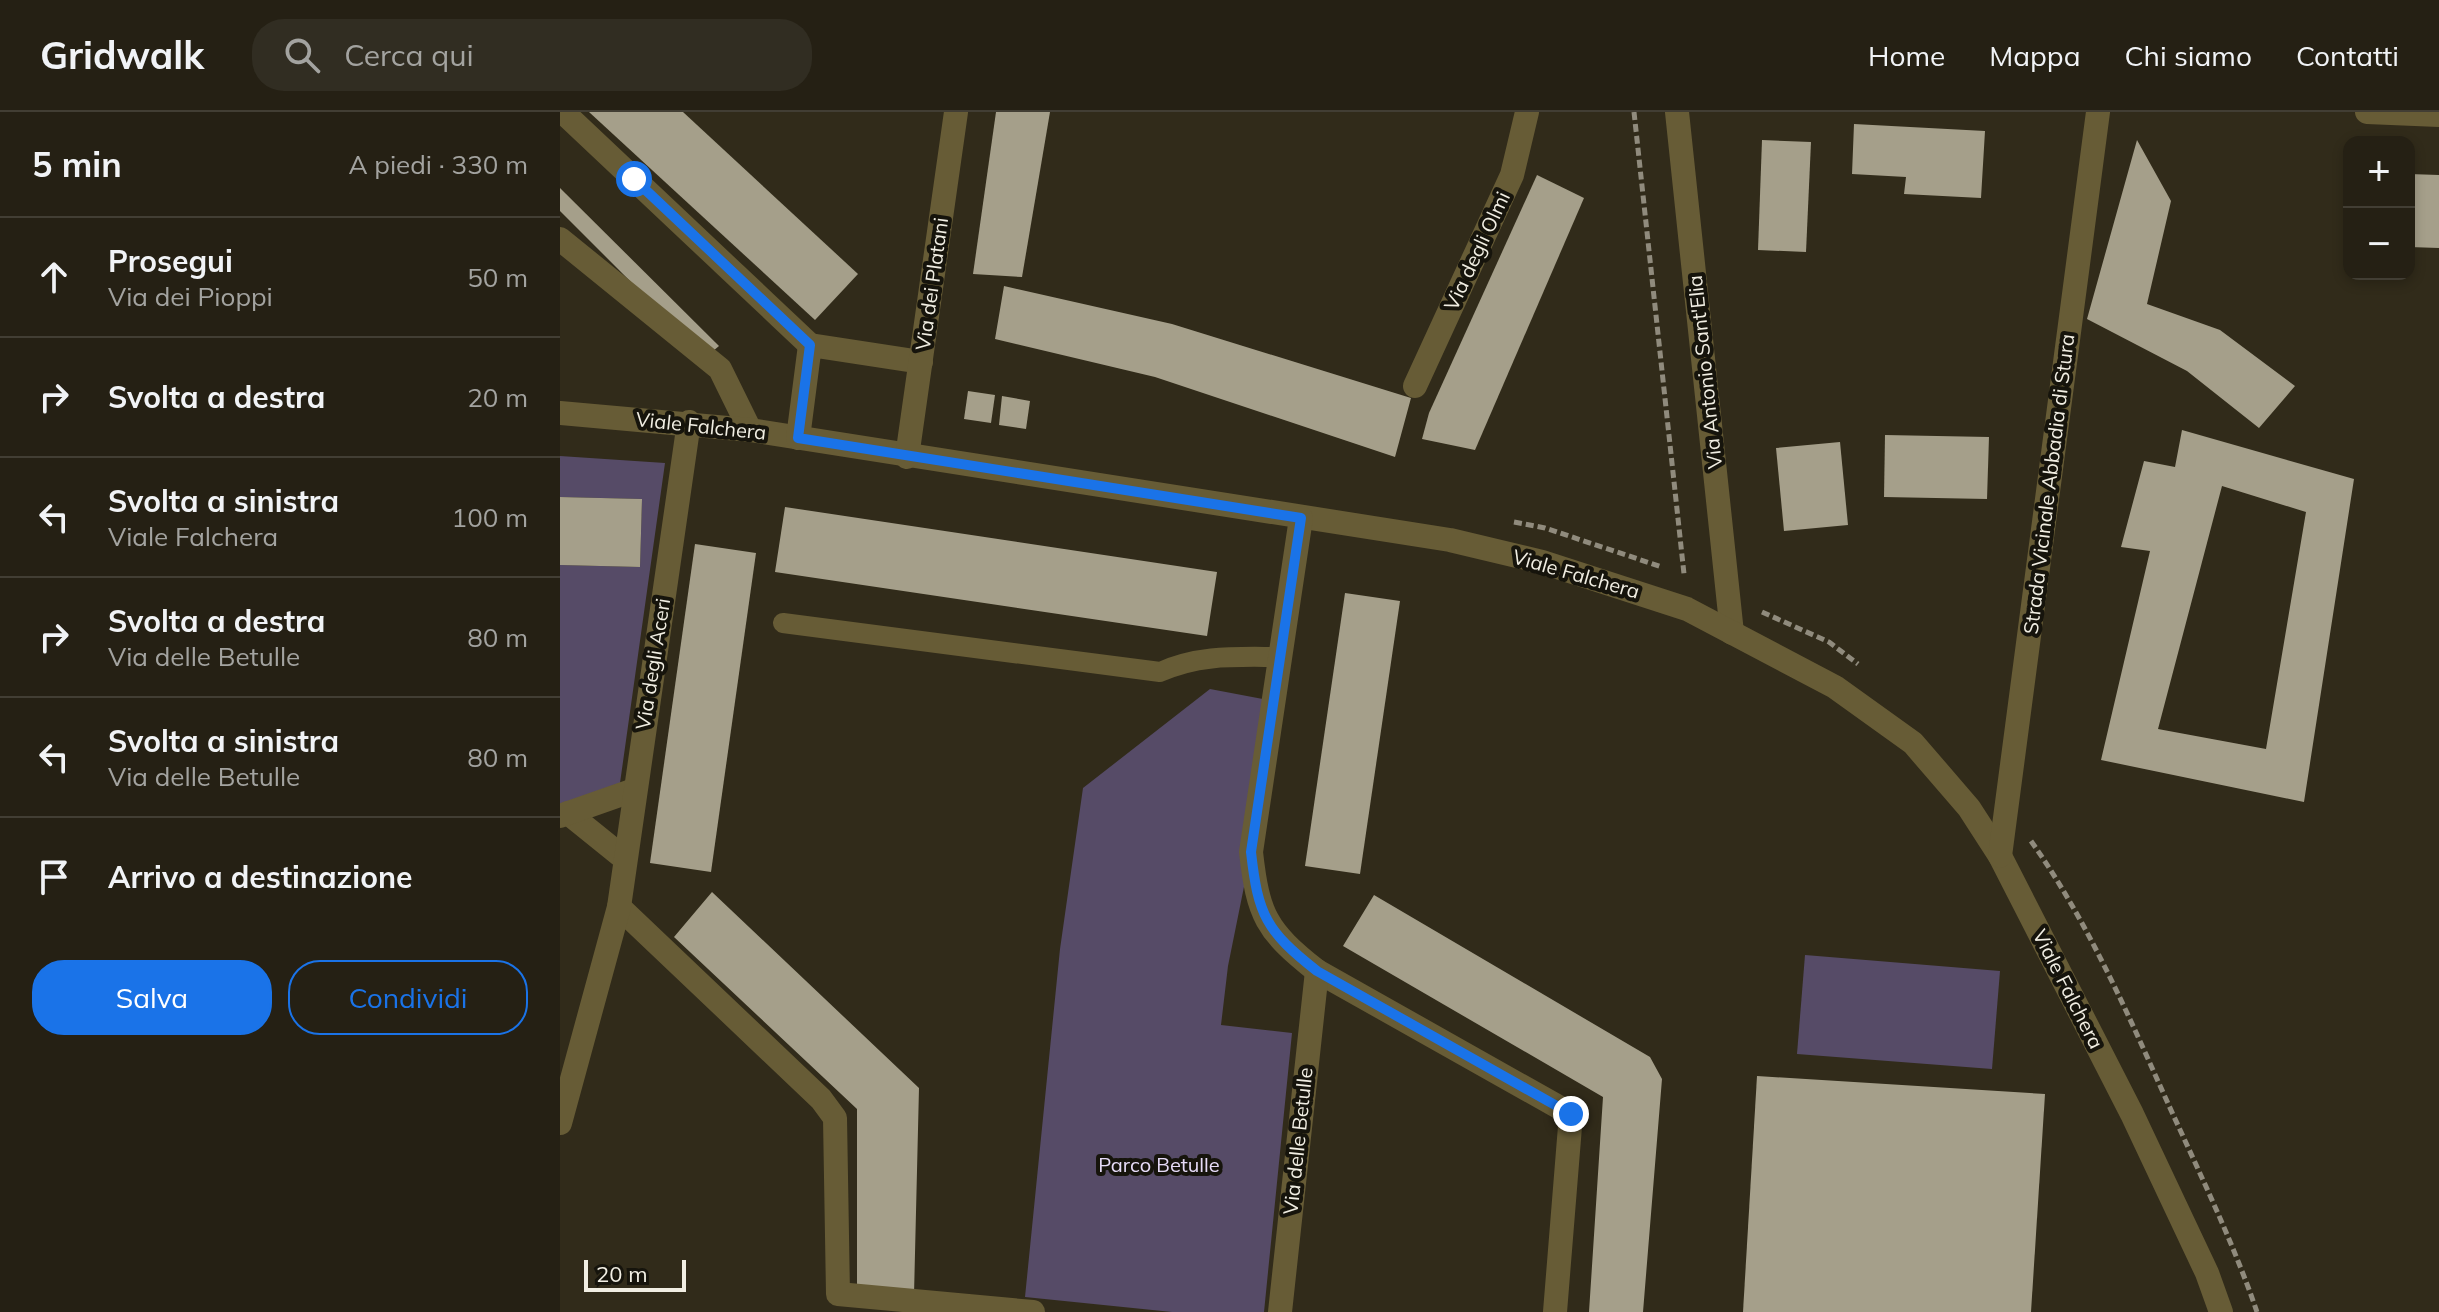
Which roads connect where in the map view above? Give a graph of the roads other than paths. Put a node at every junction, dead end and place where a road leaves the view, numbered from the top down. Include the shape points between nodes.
1 (563, 112) edge
2 (956, 112) edge
3 (1527, 112) edge
4 (1677, 112) edge
5 (2098, 112) edge
6 (2367, 112) edge
7 (2439, 115) edge
8 (560, 239) edge
9 (810, 345) junction
10 (921, 362) junction
11 (1415, 386) dead end
12 (560, 413) edge
13 (689, 422) junction
14 (750, 430) junction
15 (798, 438) junction
16 (907, 457) junction
17 (1301, 518) junction
18 (783, 623) dead end
19 (1732, 633) junction
20 (1281, 657) junction
21 (634, 790) junction
22 (564, 814) edge
23 (2000, 856) junction
24 (625, 859) junction
25 (619, 907) junction
26 (1317, 971) junction
27 (560, 1123) edge
28 (1033, 1312) edge
29 (1280, 1312) edge
30 (1555, 1312) edge
31 (2221, 1312) edge

1 - 9 street
2 - 10 street, Via dei Platani
3 - 11 street, Via degli Olmi via 1512,175
4 - 19 street, Via Antonio Sant'Elia
5 - 23 street, Strada Vicinale Abbadia di Stura
6 - 7 street
8 - 14 street via 720,369
9 - 10 street
9 - 15 street
10 - 16 street, Via dei Platani
12 - 13 street, Viale Falchera
13 - 14 street, Viale Falchera
13 - 21 street, Via degli Aceri
14 - 15 street, Viale Falchera
15 - 16 street, Viale Falchera
16 - 17 street, Viale Falchera
17 - 19 street, Viale Falchera via 1450,540 1542,562 1687,609
17 - 20 street
18 - 20 lane via 1160,672 1210,657
19 - 23 street, Viale Falchera via 1835,687 1913,743 1969,808
20 - 26 street via 1251,852 1257,902 1284,945
21 - 22 street
21 - 24 street, Via degli Aceri
22 - 24 street
23 - 31 street, Viale Falchera via 2139,1127
24 - 25 street, Via degli Aceri
25 - 27 street, Via degli Aceri
25 - 28 street via 835,1118 838,1294
26 - 29 street, Via delle Betulle
26 - 30 street via 1571,1114

